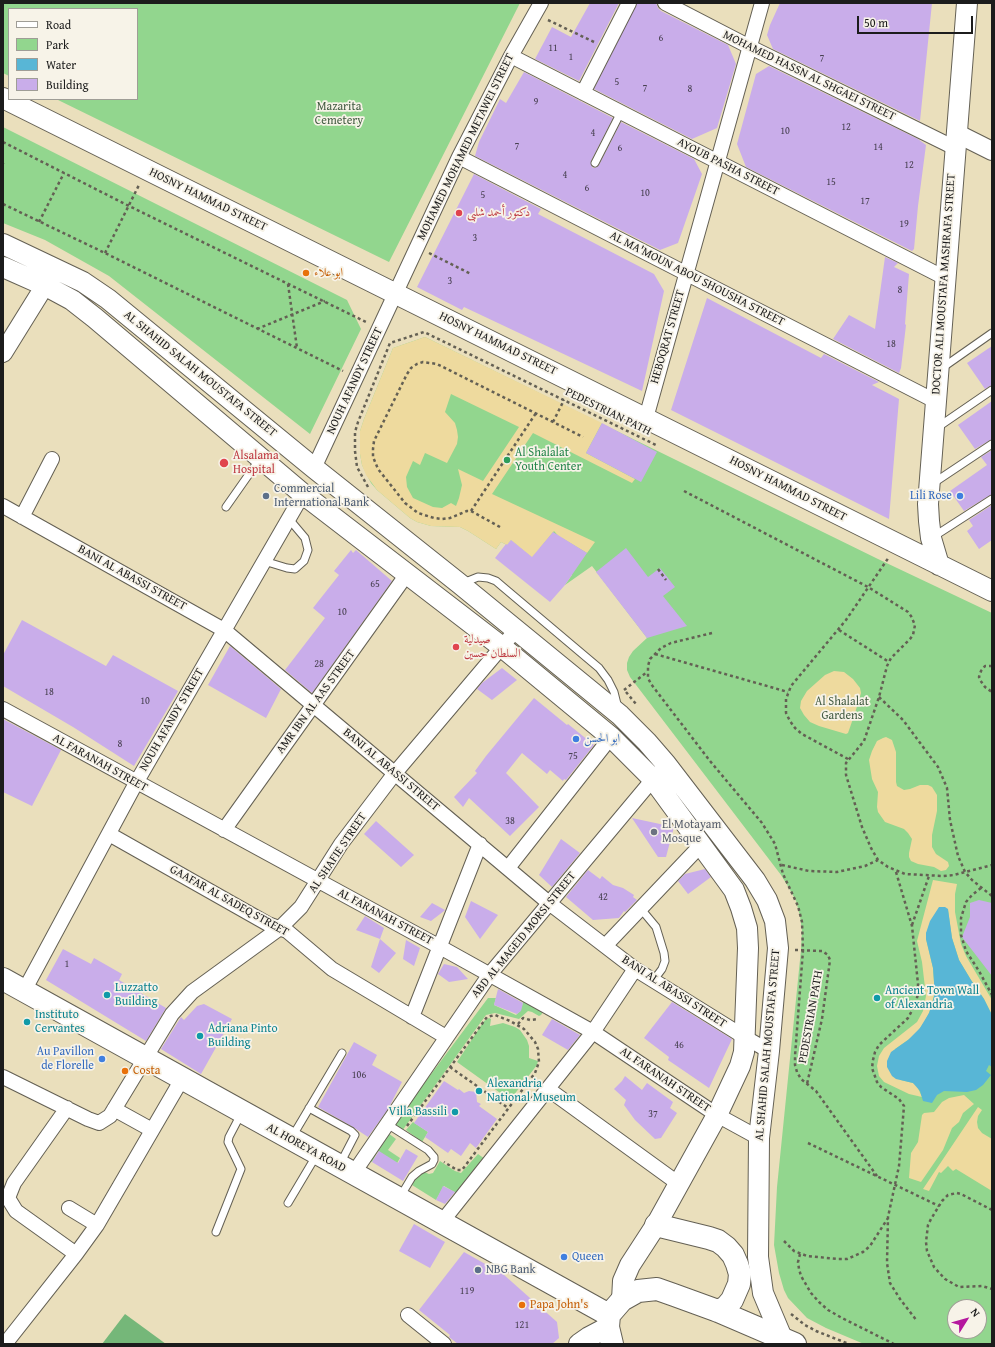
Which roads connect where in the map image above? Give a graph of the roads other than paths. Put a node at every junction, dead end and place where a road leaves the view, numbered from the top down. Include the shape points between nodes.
1 (629, 3) edge
2 (664, 3) edge
3 (762, 3) edge
4 (967, 3) edge
5 (538, 8) edge
6 (750, 47) junction
7 (511, 56) junction
8 (583, 93) junction
9 (3, 98) edge
10 (621, 112) junction
11 (955, 140) junction
12 (992, 151) edge
13 (459, 157) junction
14 (718, 162) junction
15 (595, 163) dead end
16 (3, 244) edge
17 (3, 267) edge
18 (56, 268) junction
19 (686, 274) junction
20 (945, 278) junction
21 (46, 286) junction
22 (395, 293) junction
23 (992, 333) edge
24 (3, 353) edge
25 (938, 371) junction
26 (992, 390) edge
27 (935, 402) junction
28 (646, 418) junction
29 (933, 430) junction
30 (992, 444) edge
31 (261, 458) junction
32 (52, 459) dead end
33 (314, 468) junction
34 (929, 486) junction
35 (303, 494) junction
36 (992, 499) edge
37 (3, 506) edge
38 (226, 507) dead end
39 (22, 517) junction
40 (288, 519) junction
41 (932, 538) junction
42 (264, 561) junction
43 (939, 565) junction
44 (407, 574) junction
45 (460, 584) junction
46 (992, 591) edge
47 (224, 630) junction
48 (516, 630) junction
49 (502, 647) junction
50 (314, 705) junction
51 (3, 709) edge
52 (620, 716) junction
53 (611, 737) junction
54 (666, 764) junction
55 (394, 773) junction
56 (653, 779) junction
57 (136, 782) junction
58 (224, 830) junction
59 (108, 834) junction
60 (480, 844) junction
61 (701, 845) junction
62 (508, 868) junction
63 (318, 881) junction
64 (549, 903) junction
65 (641, 909) junction
66 (280, 928) junction
67 (605, 946) junction
68 (440, 947) junction
69 (635, 969) junction
70 (490, 974) junction
71 (3, 979) edge
72 (653, 981) junction
73 (24, 991) junction
74 (412, 1017) junction
75 (593, 1032) junction
76 (446, 1037) junction
77 (746, 1038) junction
78 (769, 1051) junction
79 (342, 1053) dead end
80 (145, 1058) junction
81 (3, 1077) edge
82 (182, 1079) junction
83 (548, 1088) junction
84 (67, 1108) junction
85 (309, 1108) junction
86 (114, 1109) junction
87 (242, 1112) junction
88 (717, 1115) junction
89 (387, 1124) junction
90 (152, 1130) junction
91 (759, 1138) junction
92 (290, 1139) junction
93 (317, 1154) junction
94 (346, 1170) junction
95 (679, 1184) junction
96 (399, 1199) junction
97 (288, 1203) dead end
98 (69, 1208) dead end
99 (442, 1223) junction
100 (97, 1225) junction
101 (656, 1225) junction
102 (216, 1232) dead end
103 (76, 1254) junction
104 (718, 1311) junction
105 (408, 1315) dead end
106 (613, 1322) edge
107 (8, 1329) edge
108 (788, 1341) edge
109 (5, 1344) edge
110 (444, 1344) edge
111 (580, 1344) edge

1 - 8 street
2 - 6 street, MOHAMED HASSN AL SHGAEI STREET
3 - 6 street, HEBOQRAT STREET
4 - 11 main road, DOCTOR ALI MOUSTAFA MASHRAFA STREET
5 - 7 street, MOHAMED MOHAMED METAWEI STREET
6 - 11 street, MOHAMED HASSN AL SHGAEI STREET
6 - 14 street, HEBOQRAT STREET
7 - 8 street, AYOUB PASHA STREET
7 - 13 street, MOHAMED MOHAMED METAWEI STREET
8 - 10 street, AYOUB PASHA STREET
9 - 22 main road, HOSNY HAMMAD STREET
10 - 14 street, AYOUB PASHA STREET
10 - 15 lane
11 - 12 street, MOHAMED HASSN AL SHGAEI STREET
11 - 20 main road, DOCTOR ALI MOUSTAFA MASHRAFA STREET
13 - 19 street, AL MA'MOUN ABOU SHOUSHA STREET
13 - 22 street, MOHAMED MOHAMED METAWEI STREET
14 - 19 street, HEBOQRAT STREET
14 - 20 street, AYOUB PASHA STREET
16 - 18 main road, AL SHAHID SALAH MOUSTAFA STREET
17 - 21 main road, AL SHAHID SALAH MOUSTAFA STREET
18 - 21 street
18 - 33 main road, AL SHAHID SALAH MOUSTAFA STREET via 108,299
19 - 27 street, AL MA'MOUN ABOU SHOUSHA STREET
19 - 28 street, HEBOQRAT STREET
20 - 25 main road, DOCTOR ALI MOUSTAFA MASHRAFA STREET
21 - 24 street
21 - 31 main road, AL SHAHID SALAH MOUSTAFA STREET via 72,300 95,318
22 - 28 main road, HOSNY HAMMAD STREET
22 - 33 street, NOUH AFANDY STREET
23 - 25 lane
25 - 27 main road, DOCTOR ALI MOUSTAFA MASHRAFA STREET
26 - 29 lane
27 - 29 main road, DOCTOR ALI MOUSTAFA MASHRAFA STREET
28 - 43 main road, HOSNY HAMMAD STREET
29 - 34 main road, DOCTOR ALI MOUSTAFA MASHRAFA STREET
30 - 34 lane
31 - 35 main road, AL SHAHID SALAH MOUSTAFA STREET
31 - 38 lane
32 - 39 street
33 - 35 main road
33 - 45 main road, AL SHAHID SALAH MOUSTAFA STREET
34 - 41 main road, DOCTOR ALI MOUSTAFA MASHRAFA STREET via 928,510
35 - 40 street, NOUH AFANDY STREET
35 - 44 main road, AL SHAHID SALAH MOUSTAFA STREET
36 - 41 lane
37 - 39 street, BANI AL ABASSI STREET
39 - 47 street, BANI AL ABASSI STREET
40 - 42 street, NOUH AFANDY STREET
40 - 42 lane via 304,538 308,550 304,561 295,568
41 - 43 main road, DOCTOR ALI MOUSTAFA MASHRAFA STREET
42 - 47 street, NOUH AFANDY STREET
43 - 46 main road, HOSNY HAMMAD STREET
44 - 49 main road, AL SHAHID SALAH MOUSTAFA STREET
44 - 50 street, AMR IBN AL AAS STREET
45 - 48 main road, AL SHAHID SALAH MOUSTAFA STREET
45 - 52 lane via 471,579 483,578 496,581 504,587 600,668 614,692
47 - 50 street, BANI AL ABASSI STREET
47 - 57 street, NOUH AFANDY STREET
48 - 49 street, AL SHAFIE STREET
48 - 52 main road, AL SHAHID SALAH MOUSTAFA STREET
49 - 53 main road, AL SHAHID SALAH MOUSTAFA STREET
49 - 55 street, AL SHAFIE STREET
50 - 55 street, BANI AL ABASSI STREET
50 - 58 street, AMR IBN AL AAS STREET
51 - 57 street, AL FARANAH STREET
52 - 54 main road, AL SHAHID SALAH MOUSTAFA STREET
53 - 56 main road, AL SHAHID SALAH MOUSTAFA STREET
53 - 62 street
54 - 56 street, ABD AL MAGEID MORSI STREET
54 - 78 main road, AL SHAHID SALAH MOUSTAFA STREET via 755,880 767,900 775,921 778,948
55 - 60 street, BANI AL ABASSI STREET
55 - 63 street, AL SHAFIE STREET via 341,844
56 - 61 main road, AL SHAHID SALAH MOUSTAFA STREET
56 - 64 street, ABD AL MAGEID MORSI STREET
57 - 58 street, AL FARANAH STREET
57 - 59 street, NOUH AFANDY STREET
58 - 63 street, AL FARANAH STREET
59 - 66 street, GAAFAR AL SADEQ STREET via 268,924
59 - 73 street, NOUH AFANDY STREET
60 - 62 street, BANI AL ABASSI STREET
60 - 68 street
61 - 65 street
61 - 77 main road, AL SHAHID SALAH MOUSTAFA STREET via 734,890 747,928
62 - 64 street, BANI AL ABASSI STREET
63 - 66 street, AL SHAFIE STREET via 301,907
63 - 68 street, AL FARANAH STREET
64 - 67 street, BANI AL ABASSI STREET
64 - 70 street, ABD AL MAGEID MORSI STREET
65 - 67 street
65 - 72 lane via 656,927 664,954 662,969
66 - 74 street, GAAFAR AL SADEQ STREET via 332,969
66 - 80 street, AL SHAFIE STREET via 192,992 172,1014
67 - 69 street, BANI AL ABASSI STREET
68 - 70 street, AL FARANAH STREET
68 - 74 street
69 - 72 street, BANI AL ABASSI STREET
69 - 75 street
70 - 75 street, AL FARANAH STREET
70 - 76 street, ABD AL MAGEID MORSI STREET
71 - 73 main road, AL HOREYA ROAD
72 - 77 street, BANI AL ABASSI STREET
73 - 80 main road, AL HOREYA ROAD
74 - 76 street, GAAFAR AL SADEQ STREET
75 - 83 street
75 - 88 street, AL FARANAH STREET
76 - 89 street, ABD AL MAGEID MORSI STREET
77 - 78 street, BANI AL ABASSI STREET
77 - 88 main road, AL SHAHID SALAH MOUSTAFA STREET via 740,1066
78 - 91 main road, AL SHAHID SALAH MOUSTAFA STREET
79 - 85 lane
80 - 82 main road, AL HOREYA ROAD
80 - 86 street, AL SHAFIE STREET
81 - 84 street
82 - 87 main road, AL HOREYA ROAD
82 - 90 street
83 - 95 street
83 - 99 street
84 - 86 street, AL SHAFIE STREET via 99,1122 110,1116
84 - 103 street via 14,1183 8,1198 16,1211
85 - 92 lane
85 - 94 lane via 355,1135
86 - 90 street
87 - 92 main road, AL HOREYA ROAD
87 - 102 lane via 228,1142 240,1165 239,1175
88 - 91 street, AL FARANAH STREET
88 - 95 main road, AL SHAHID SALAH MOUSTAFA STREET
89 - 94 street, ABD AL MAGEID MORSI STREET
89 - 96 lane via 434,1156 432,1164 412,1177
90 - 100 street
91 - 108 main road, AL SHAHID SALAH MOUSTAFA STREET via 758,1257 763,1294
92 - 93 main road, AL HOREYA ROAD
93 - 94 main road, AL HOREYA ROAD
93 - 97 lane
94 - 96 main road, AL HOREYA ROAD
95 - 101 main road, AL SHAHID SALAH MOUSTAFA STREET
96 - 99 main road, AL HOREYA ROAD
98 - 100 street
99 - 106 main road, AL HOREYA ROAD
100 - 103 street
101 - 104 main road via 718,1241 733,1255 740,1274 737,1293 726,1307
101 - 106 main road, AL SHAHID SALAH MOUSTAFA STREET via 626,1273
103 - 107 street
104 - 106 main road via 657,1290 638,1292
104 - 108 main road
105 - 110 street
106 - 111 main road
107 - 109 street

